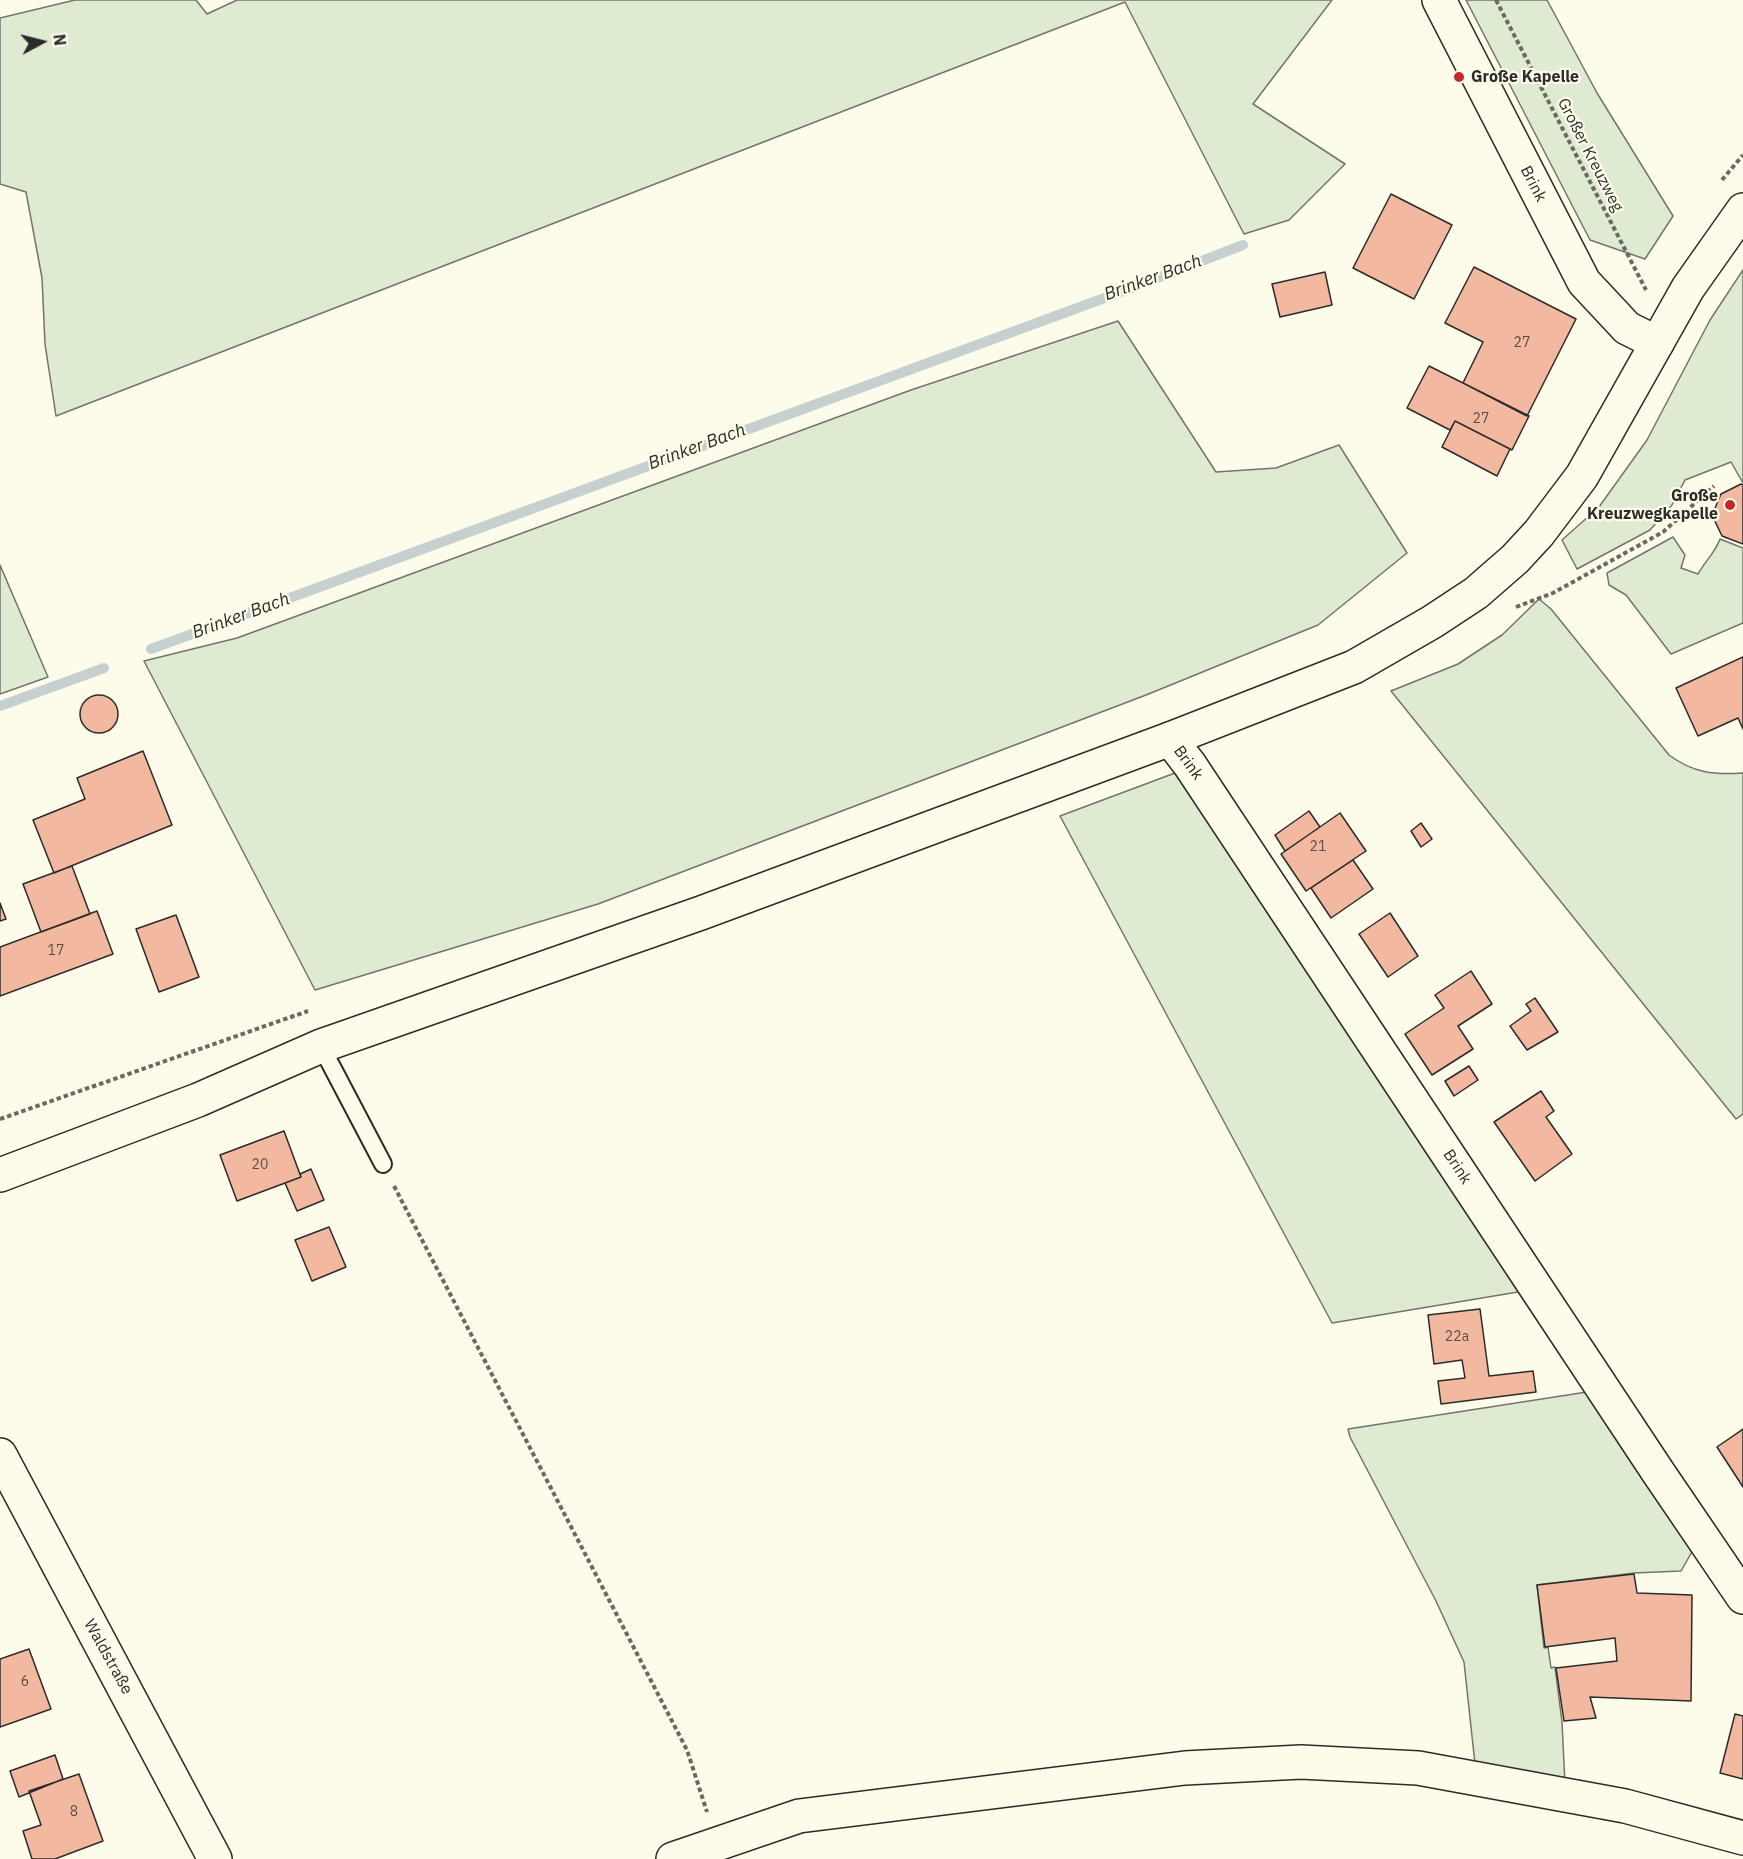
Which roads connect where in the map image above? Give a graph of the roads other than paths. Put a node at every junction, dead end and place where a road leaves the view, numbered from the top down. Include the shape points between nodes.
1 (1439, 0) edge
2 (1743, 210) edge
3 (1657, 343) junction
4 (1170, 739) junction
5 (321, 1047) junction
6 (383, 1164) road end
7 (0, 1175) edge
8 (0, 1455) edge
9 (1743, 1597) edge
10 (1743, 1838) edge
11 (214, 1859) edge
12 (673, 1859) edge

1 - 3 street, Brink via 1584,282 1626,328
2 - 3 street via 1688,288
3 - 4 street via 1562,505 1515,559 1476,592 1354,667
4 - 5 street via 701,913
4 - 9 street, Brink
5 - 6 lane
5 - 7 street via 198,1100
8 - 11 street, Waldstraße
10 - 12 street via 1625,1806 1428,1770 1301,1762 1185,1768 799,1816

